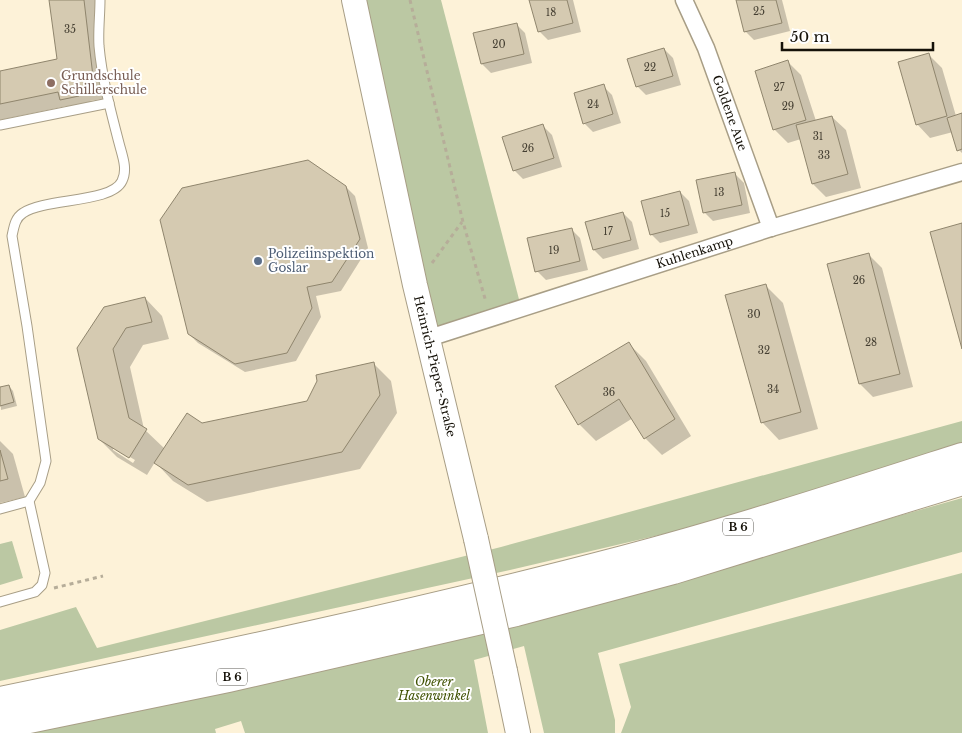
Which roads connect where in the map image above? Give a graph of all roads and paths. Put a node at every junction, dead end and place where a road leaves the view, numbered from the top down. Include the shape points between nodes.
1 (100, 0) edge
2 (354, 0) edge
3 (410, 0) edge
4 (684, 0) edge
5 (109, 103) junction
6 (0, 125) edge
7 (962, 172) edge
8 (463, 222) junction
9 (771, 228) junction
10 (416, 285) junction
11 (491, 317) junction
12 (429, 338) junction
13 (962, 457) edge
14 (962, 481) edge
15 (29, 501) junction
16 (0, 509) edge
17 (103, 576) dead end
18 (42, 585) junction
19 (0, 602) edge
20 (0, 701) edge
21 (0, 725) edge
22 (518, 733) edge

1 - 5 lane via 99,46
2 - 10 street, Heinrich-Pieper-Straße
3 - 8 path
4 - 9 street, Goldene Aue via 706,48
5 - 6 lane
5 - 15 lane via 124,164 124,179 119,187 106,194 35,207 22,213 14,223 12,236 46,461 40,482
7 - 9 street, Kuhlenkamp
8 - 10 path
8 - 11 path
9 - 11 street, Kuhlenkamp
10 - 12 street, Heinrich-Pieper-Straße
11 - 12 street, Kuhlenkamp
12 - 22 street, Heinrich-Pieper-Straße, bridge
13 - 20 highway, B 6 via 624,560 378,620
14 - 21 highway, B 6 via 673,570 516,612 228,678
15 - 16 lane
15 - 18 lane via 45,573
17 - 18 path via 52,588
18 - 19 lane via 35,592

